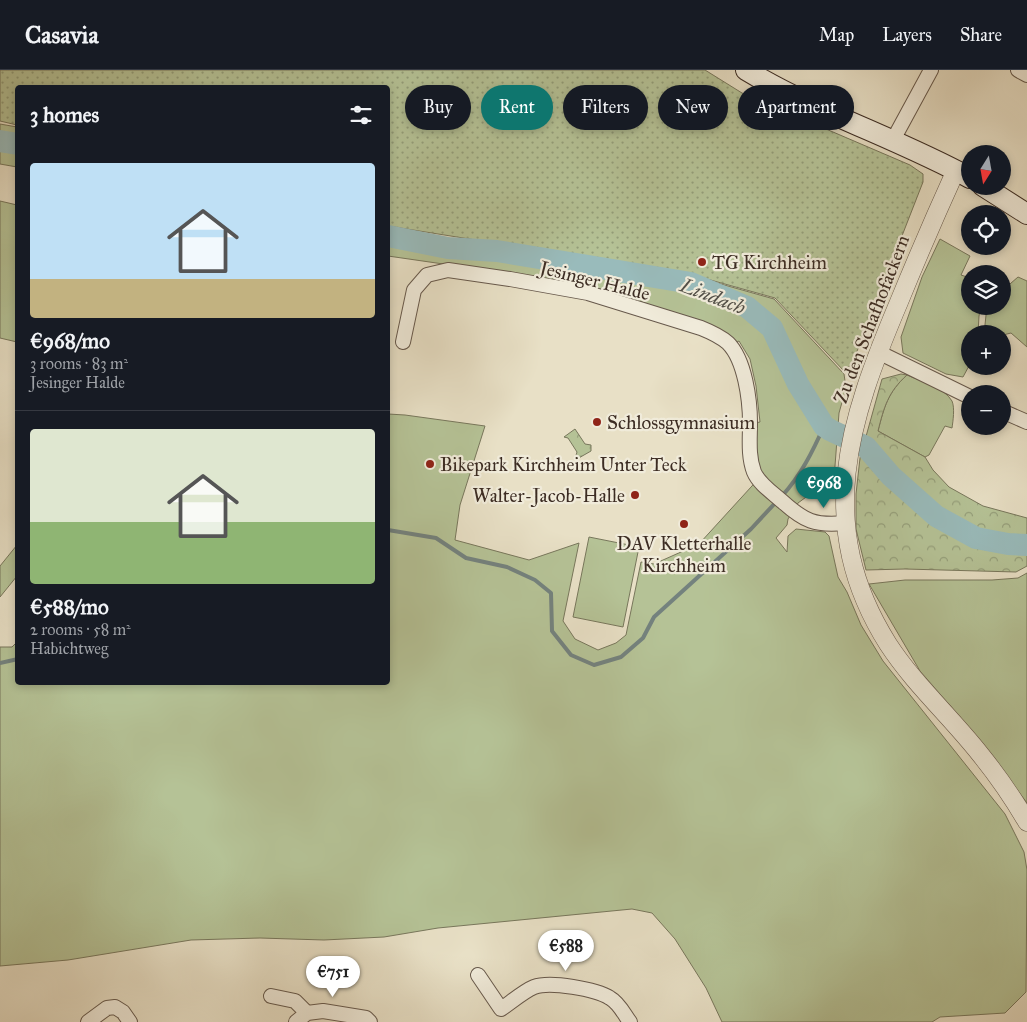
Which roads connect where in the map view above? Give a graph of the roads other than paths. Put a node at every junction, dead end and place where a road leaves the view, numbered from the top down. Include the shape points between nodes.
1 (746, 70) edge
2 (931, 70) edge
3 (1018, 70) edge
4 (1027, 75) edge
5 (893, 140) junction
6 (961, 173) edge
7 (961, 178) edge
8 (998, 195) edge
9 (1027, 214) edge
10 (403, 342) dead end
11 (878, 352) junction
12 (961, 393) edge
13 (1011, 415) edge
14 (1027, 422) edge
15 (845, 524) junction
16 (1027, 822) edge
17 (478, 975) dead end
18 (271, 996) dead end
19 (308, 1013) junction
20 (88, 1022) edge
21 (130, 1022) edge
22 (296, 1022) edge
23 (370, 1022) edge
24 (630, 1022) edge

1 - 5 main road via 823,111
2 - 5 street
3 - 4 street
5 - 6 main road
7 - 11 street, Zu den Schafhofäckern
8 - 9 main road
10 - 15 street, Jesinger Halde via 414,290 427,275 448,270 588,293 702,328 729,344 744,375 750,413 749,456 755,474 800,517 816,523
11 - 12 street
11 - 15 street, Zu den Schafhofäckern via 849,447
13 - 14 street
15 - 16 street, Zu den Schafhofäckern via 854,572 888,643 907,671 979,752
17 - 24 street via 501,1009 534,987 557,985 584,988 610,997
18 - 19 street via 295,1001
19 - 22 street
19 - 23 street via 323,1011 366,1018
20 - 21 street via 107,1008 115,1007 124,1012

